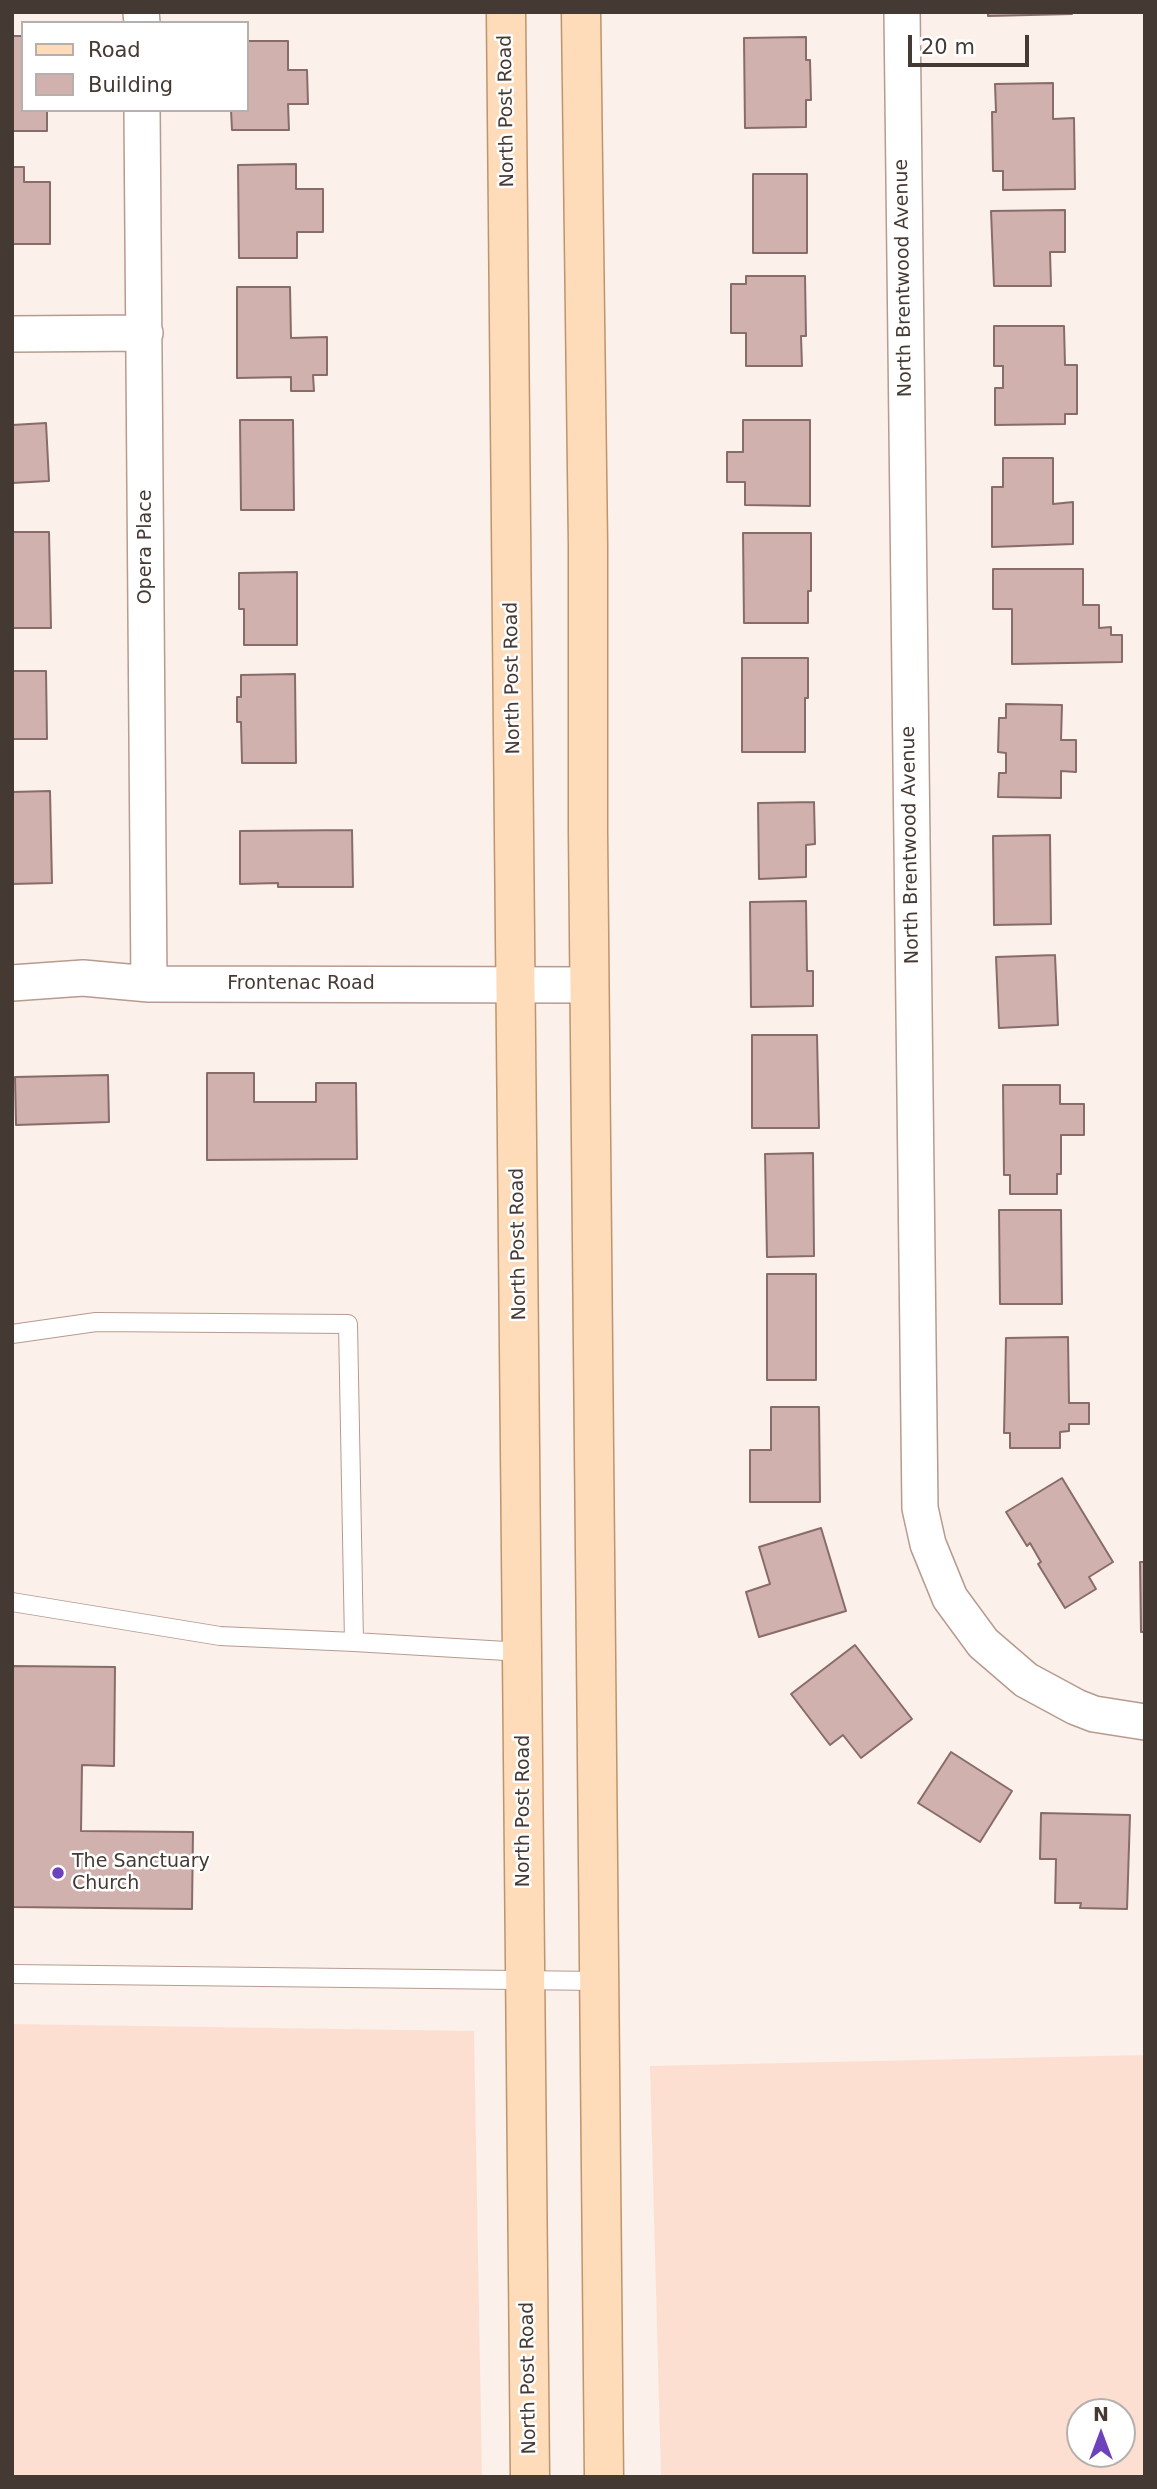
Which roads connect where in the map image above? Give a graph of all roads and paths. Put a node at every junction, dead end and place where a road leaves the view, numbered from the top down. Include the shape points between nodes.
1 (506, 12) edge
2 (581, 12) edge
3 (902, 12) edge
4 (142, 112) edge
5 (145, 333) junction
6 (12, 334) edge
7 (12, 983) edge
8 (149, 984) junction
9 (516, 985) junction
10 (590, 985) junction
11 (12, 1334) edge
12 (12, 1602) edge
13 (355, 1642) junction
14 (523, 1652) junction
15 (1145, 1722) edge
16 (12, 1974) edge
17 (526, 1981) junction
18 (599, 1981) junction
19 (530, 2477) edge
20 (604, 2477) edge

1 - 9 main road, North Post Road
2 - 10 main road
3 - 15 street, North Brentwood Avenue via 918,1489 928,1544 950,1598 996,1656 1026,1680 1076,1707
4 - 5 street, Opera Place
5 - 6 street
5 - 8 street, Opera Place
7 - 8 street, Frontenac Road via 83,978
8 - 9 street, Frontenac Road
9 - 10 street, Frontenac Road
9 - 14 main road, North Post Road
10 - 18 main road
11 - 13 lane via 96,1322 348,1324
12 - 13 lane via 220,1636
13 - 14 lane
14 - 17 main road, North Post Road
16 - 17 lane
17 - 18 lane
17 - 19 main road, North Post Road
18 - 20 main road

